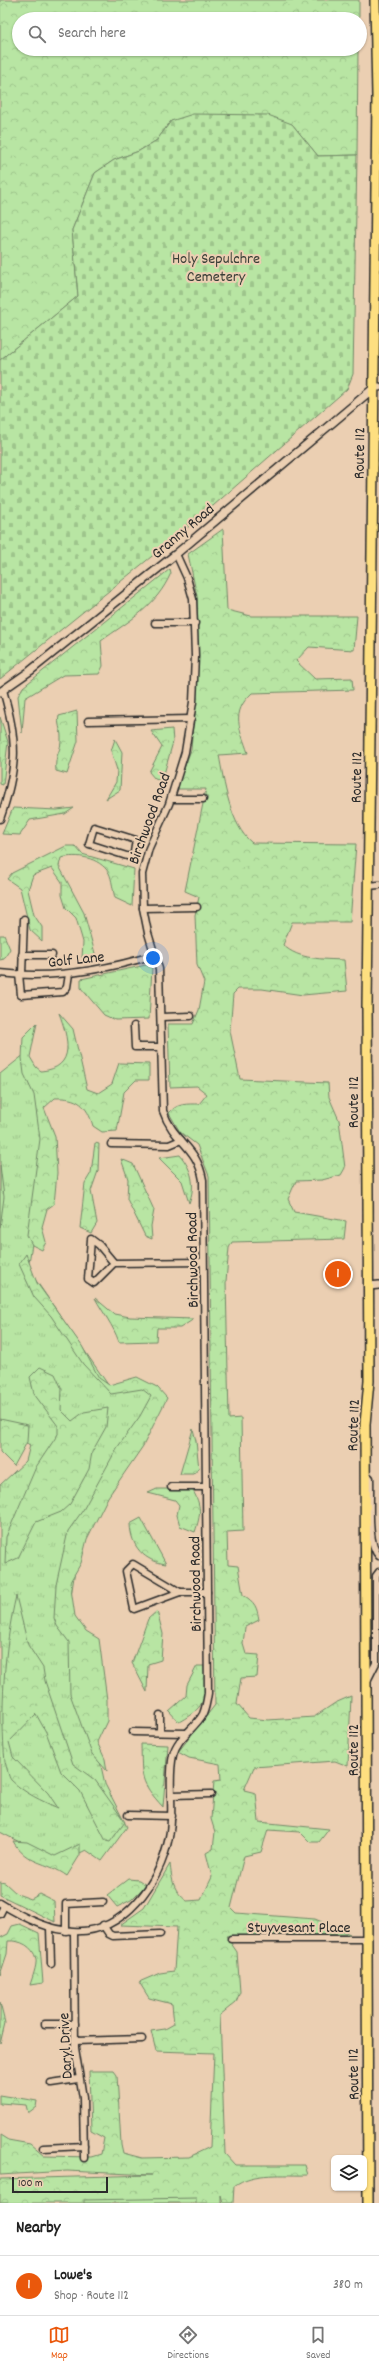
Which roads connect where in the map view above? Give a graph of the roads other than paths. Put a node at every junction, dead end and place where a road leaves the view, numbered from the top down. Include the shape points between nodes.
1 (375, 0) edge
2 (378, 96) edge
3 (378, 192) edge
4 (377, 387) edge
5 (376, 513) edge
6 (176, 554) junction
7 (155, 623) dead end
8 (195, 623) junction
9 (1, 691) edge
10 (191, 719) junction
11 (88, 721) dead end
12 (171, 799) junction
13 (203, 799) dead end
14 (0, 819) edge
15 (132, 858) junction
16 (144, 863) junction
17 (379, 885) edge
18 (368, 886) junction
19 (198, 907) dead end
20 (143, 908) junction
21 (24, 919) dead end
22 (22, 955) junction
23 (52, 955) dead end
24 (154, 955) junction
25 (0, 973) edge
26 (20, 974) junction
27 (68, 974) junction
28 (191, 1016) dead end
29 (161, 1017) junction
30 (134, 1026) dead end
31 (161, 1047) junction
32 (181, 1140) junction
33 (111, 1144) dead end
34 (203, 1262) junction
35 (114, 1263) junction
36 (379, 1285) edge
37 (368, 1286) junction
38 (366, 1474) junction
39 (206, 1486) junction
40 (171, 1487) dead end
41 (379, 1556) edge
42 (379, 1572) edge
43 (180, 1592) junction
44 (207, 1592) junction
45 (367, 1681) junction
46 (160, 1715) dead end
47 (133, 1732) dead end
48 (160, 1732) junction
49 (186, 1733) junction
50 (211, 1794) dead end
51 (172, 1795) junction
52 (128, 1816) dead end
53 (172, 1816) junction
54 (103, 1902) dead end
55 (2, 1905) edge
56 (0, 1914) edge
57 (103, 1925) junction
58 (50, 1927) junction
59 (66, 1931) junction
60 (74, 1932) junction
61 (160, 1934) dead end
62 (231, 1939) dead end
63 (368, 1939) junction
64 (50, 1964) dead end
65 (45, 2024) dead end
66 (75, 2024) junction
67 (142, 2039) dead end
68 (75, 2041) junction
69 (78, 2079) junction
70 (51, 2083) dead end
71 (84, 2146) junction
72 (43, 2148) dead end
73 (84, 2158) dead end
74 (368, 2203) edge

1 - 2 main road, Route 112
2 - 3 main road, Route 112
3 - 4 main road, Route 112
4 - 5 main road, Route 112
4 - 6 street, Granny Road
5 - 18 main road, Route 112
6 - 8 street, Birchwood Road via 193,599
6 - 9 street, Granny Road via 30,671
7 - 8 street
8 - 10 street, Birchwood Road
9 - 14 street via 13,724 15,754 11,786
10 - 11 street
10 - 12 street, Birchwood Road via 185,752
12 - 13 street
12 - 16 street, Birchwood Road
15 - 15 street via 136,840 94,827 89,844
15 - 16 street
16 - 20 street, Birchwood Road
17 - 18 street
18 - 37 main road, Route 112
19 - 20 street
20 - 24 street, Birchwood Road
21 - 22 street
22 - 23 street
22 - 26 street
24 - 27 street, Golf Lane via 94,972
24 - 29 street, Birchwood Road via 159,969
25 - 26 street, Golf Lane
26 - 27 street, Golf Lane
26 - 27 street via 21,995 63,992 67,987
28 - 29 street
29 - 31 street, Birchwood Road
30 - 31 street via 135,1047
31 - 32 street, Birchwood Road via 163,1111 170,1128
32 - 33 street via 169,1144
32 - 34 street, Birchwood Road via 191,1150 201,1168
34 - 35 street
34 - 39 street, Birchwood Road
35 - 35 street via 99,1245 91,1239 88,1279 94,1283
36 - 37 street
37 - 38 main road, Route 112 via 369,1381
38 - 41 street via 370,1478 371,1539 374,1551
38 - 45 main road, Route 112
39 - 40 street
39 - 44 street, Birchwood Road
42 - 45 street via 376,1576 376,1663
43 - 43 street via 133,1564 126,1572 134,1609
43 - 44 street
44 - 49 street, Birchwood Road via 208,1693 203,1714
45 - 63 main road, Route 112
46 - 48 street
47 - 48 street
48 - 49 street
49 - 51 street, Birchwood Road via 173,1754
50 - 51 street
51 - 53 street, Birchwood Road
52 - 53 street
53 - 57 street, Birchwood Road via 164,1856 150,1886 128,1912
54 - 59 street via 66,1904
55 - 56 street
55 - 58 street
57 - 60 street, Birchwood Road
57 - 61 street via 113,1936
58 - 59 street
58 - 64 street
59 - 60 street
60 - 66 street, Daryl Drive
62 - 63 street, Stuyvesant Place
63 - 74 main road, Route 112
65 - 66 street
66 - 68 street, Daryl Drive
67 - 68 street
68 - 69 street, Daryl Drive
69 - 70 street
69 - 71 street, Daryl Drive via 83,2098
71 - 72 street
71 - 73 street, Daryl Drive

